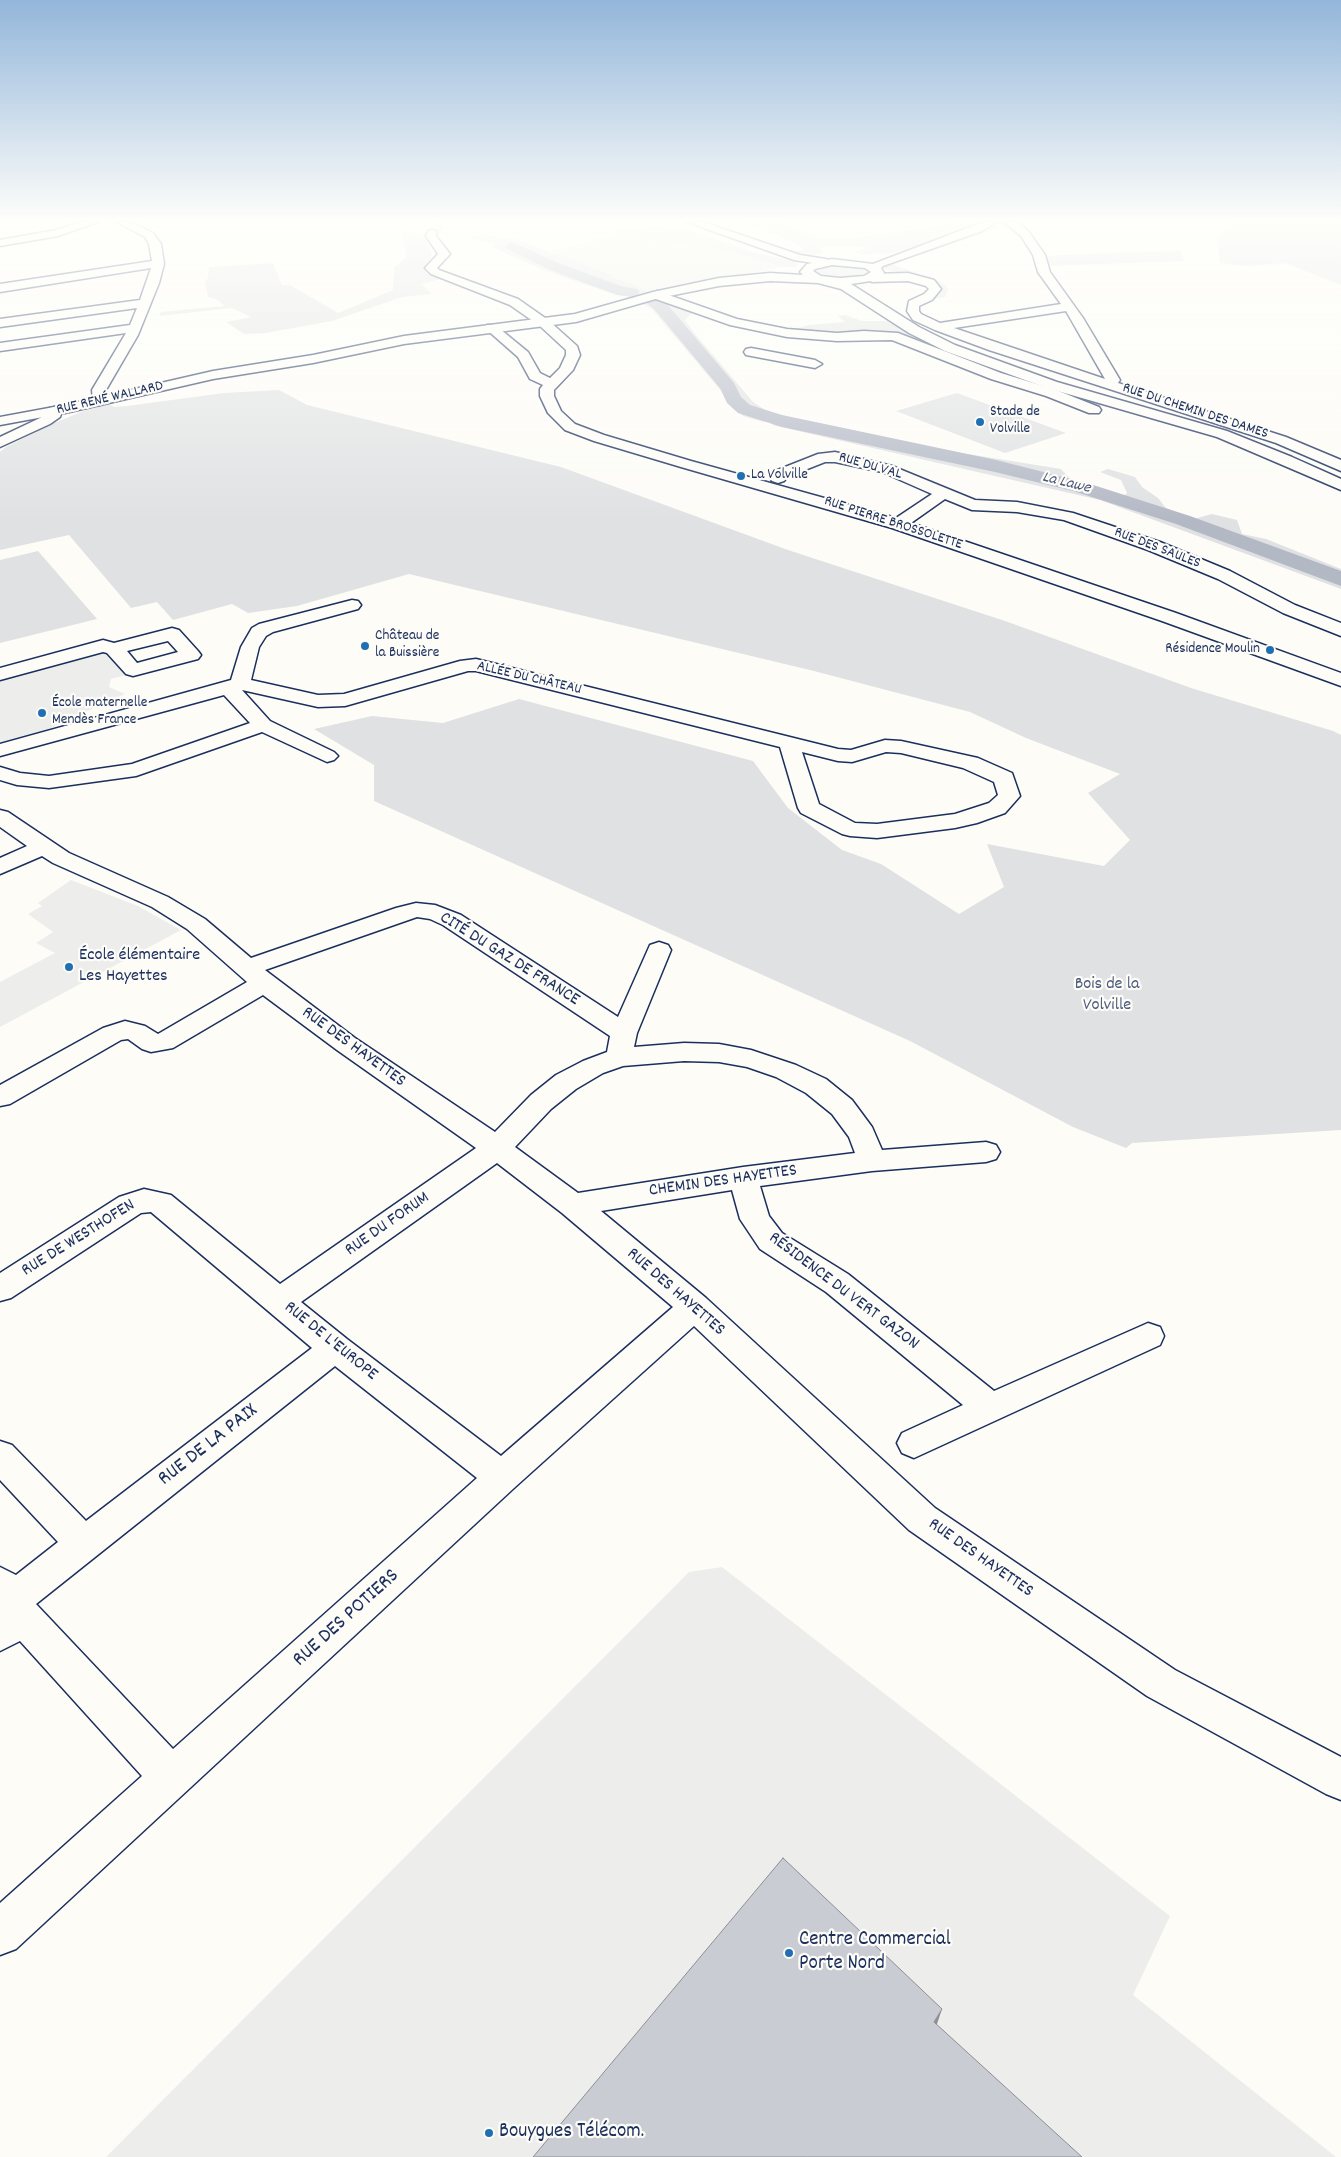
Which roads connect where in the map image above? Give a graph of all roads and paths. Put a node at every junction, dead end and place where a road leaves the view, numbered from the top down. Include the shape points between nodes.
1 (136, 323) edge
2 (544, 323) joint
3 (738, 323) edge
4 (902, 323) edge
5 (931, 323) edge
6 (968, 323) edge
7 (1080, 323) edge
8 (940, 327) junction
9 (134, 328) junction
10 (490, 328) junction
11 (809, 336) junction
12 (0, 347) edge
13 (751, 352) dead end
14 (777, 356) junction
15 (815, 364) dead end
16 (551, 384) junction
17 (1111, 384) junction
18 (100, 401) junction
19 (1094, 410) dead end
20 (55, 411) junction
21 (0, 421) edge
22 (0, 443) edge
23 (1341, 466) edge
24 (778, 478) dead end
25 (1341, 485) edge
26 (944, 493) junction
27 (964, 501) joint
28 (898, 524) junction
29 (352, 605) dead end
30 (1341, 630) edge
31 (183, 645) dead end
32 (1341, 660) edge
33 (1318, 671) junction
34 (0, 674) edge
35 (1341, 680) edge
36 (234, 685) junction
37 (263, 725) junction
38 (788, 743) junction
39 (0, 750) edge
40 (327, 756) dead end
41 (0, 773) edge
42 (0, 817) edge
43 (43, 847) junction
44 (0, 867) edge
45 (659, 950) dead end
46 (256, 975) junction
47 (621, 1045) junction
48 (0, 1097) edge
49 (497, 1148) junction
50 (986, 1152) dead end
51 (872, 1161) junction
52 (743, 1178) junction
53 (160, 1202) joint
54 (573, 1205) junction
55 (0, 1288) edge
56 (279, 1301) junction
57 (695, 1307) junction
58 (1148, 1336) dead end
59 (335, 1348) junction
60 (990, 1407) junction
61 (914, 1443) dead end
62 (0, 1456) edge
63 (502, 1477) junction
64 (84, 1544) junction
65 (9, 1608) edge
66 (172, 1778) junction
67 (1341, 1779) edge
68 (0, 1933) edge

1 - 9 street
2 - 10 street, RUE RENÉ WALLARD
2 - 16 street via 572,349 573,355 566,370
3 - 11 street
4 - 25 street via 950,348 988,363 1044,383 1222,434
5 - 8 street, RUE DU CHEMIN DES DAMES
6 - 8 street
7 - 17 street via 1113,380
8 - 17 street, RUE DU CHEMIN DES DAMES
9 - 12 street
9 - 18 street via 99,390
10 - 16 street via 523,355 536,376
10 - 18 street, RUE RENÉ WALLARD via 404,340 213,375
11 - 14 street
11 - 19 street via 893,336
13 - 14 street
14 - 15 street
16 - 28 street, RUE PIERRE BROSSOLETTE via 547,396 555,413 570,427 618,444
17 - 23 street, RUE DU CHEMIN DES DAMES via 1281,440
18 - 20 street, RUE RENÉ WALLARD
20 - 21 street, RUE RENÉ WALLARD
20 - 22 street via 45,421
24 - 26 street, RUE DU VAL via 823,457 835,457 887,469
26 - 27 street, RUE DU VAL
26 - 28 street
27 - 30 street, RUE DES SAULES via 981,506 1036,510 1093,524 1224,575 1289,609
28 - 33 street, RUE PIERRE BROSSOLETTE
29 - 36 street via 259,632
31 - 34 street via 114,652
32 - 33 street
33 - 35 street, RUE PIERRE BROSSOLETTE
36 - 37 street
36 - 38 street, ALLÉE DU CHÂTEAU via 318,701 344,700 476,665
36 - 39 street, ALLÉE DU CHÂTEAU
37 - 40 street
37 - 41 street via 136,770 49,782 17,779
38 - 38 street, ALLÉE DU CHÂTEAU via 852,756 885,746 970,763 1004,778 1009,796 997,808 955,821 877,831 850,829 809,808
42 - 43 street, RUE DES HAYETTES
43 - 44 street
43 - 46 street, RUE DES HAYETTES via 160,902 196,924
45 - 47 street
46 - 47 street, CITÉ DU GAZ DE FRANCE via 416,910 434,912 452,920
46 - 48 street, CITÉ DU GAZ DE FRANCE via 164,1042 151,1043 136,1032 125,1030 112,1034
46 - 49 street, RUE DES HAYETTES via 346,1044
47 - 49 street, RUE DU FORUM via 541,1102
47 - 51 street, RUE DU FORUM via 650,1053 719,1052 786,1071 816,1086 842,1106 862,1134
49 - 54 street, RUE DES HAYETTES
49 - 56 street, RUE DU FORUM
50 - 51 street, CHEMIN DES HAYETTES
51 - 52 street, CHEMIN DES HAYETTES
52 - 54 street, CHEMIN DES HAYETTES
52 - 60 street, RÉSIDENCE DU VERT GAZON via 754,1219 771,1241 838,1283
53 - 55 street, RUE DE WESTHOFEN via 144,1200 130,1205
53 - 56 street, RUE DE L'EUROPE
54 - 57 street, RUE DES HAYETTES
56 - 59 street, RUE DE L'EUROPE
57 - 63 street, RUE DES POTIERS
57 - 67 street, RUE DES HAYETTES via 922,1519 1161,1683
58 - 60 street
59 - 63 street, RUE DE L'EUROPE
59 - 64 street, RUE DE LA PAIX
60 - 61 street
62 - 64 street
63 - 66 street, RUE DES POTIERS
64 - 65 street, RUE DE LA PAIX
65 - 66 street
66 - 68 street, RUE DES POTIERS

